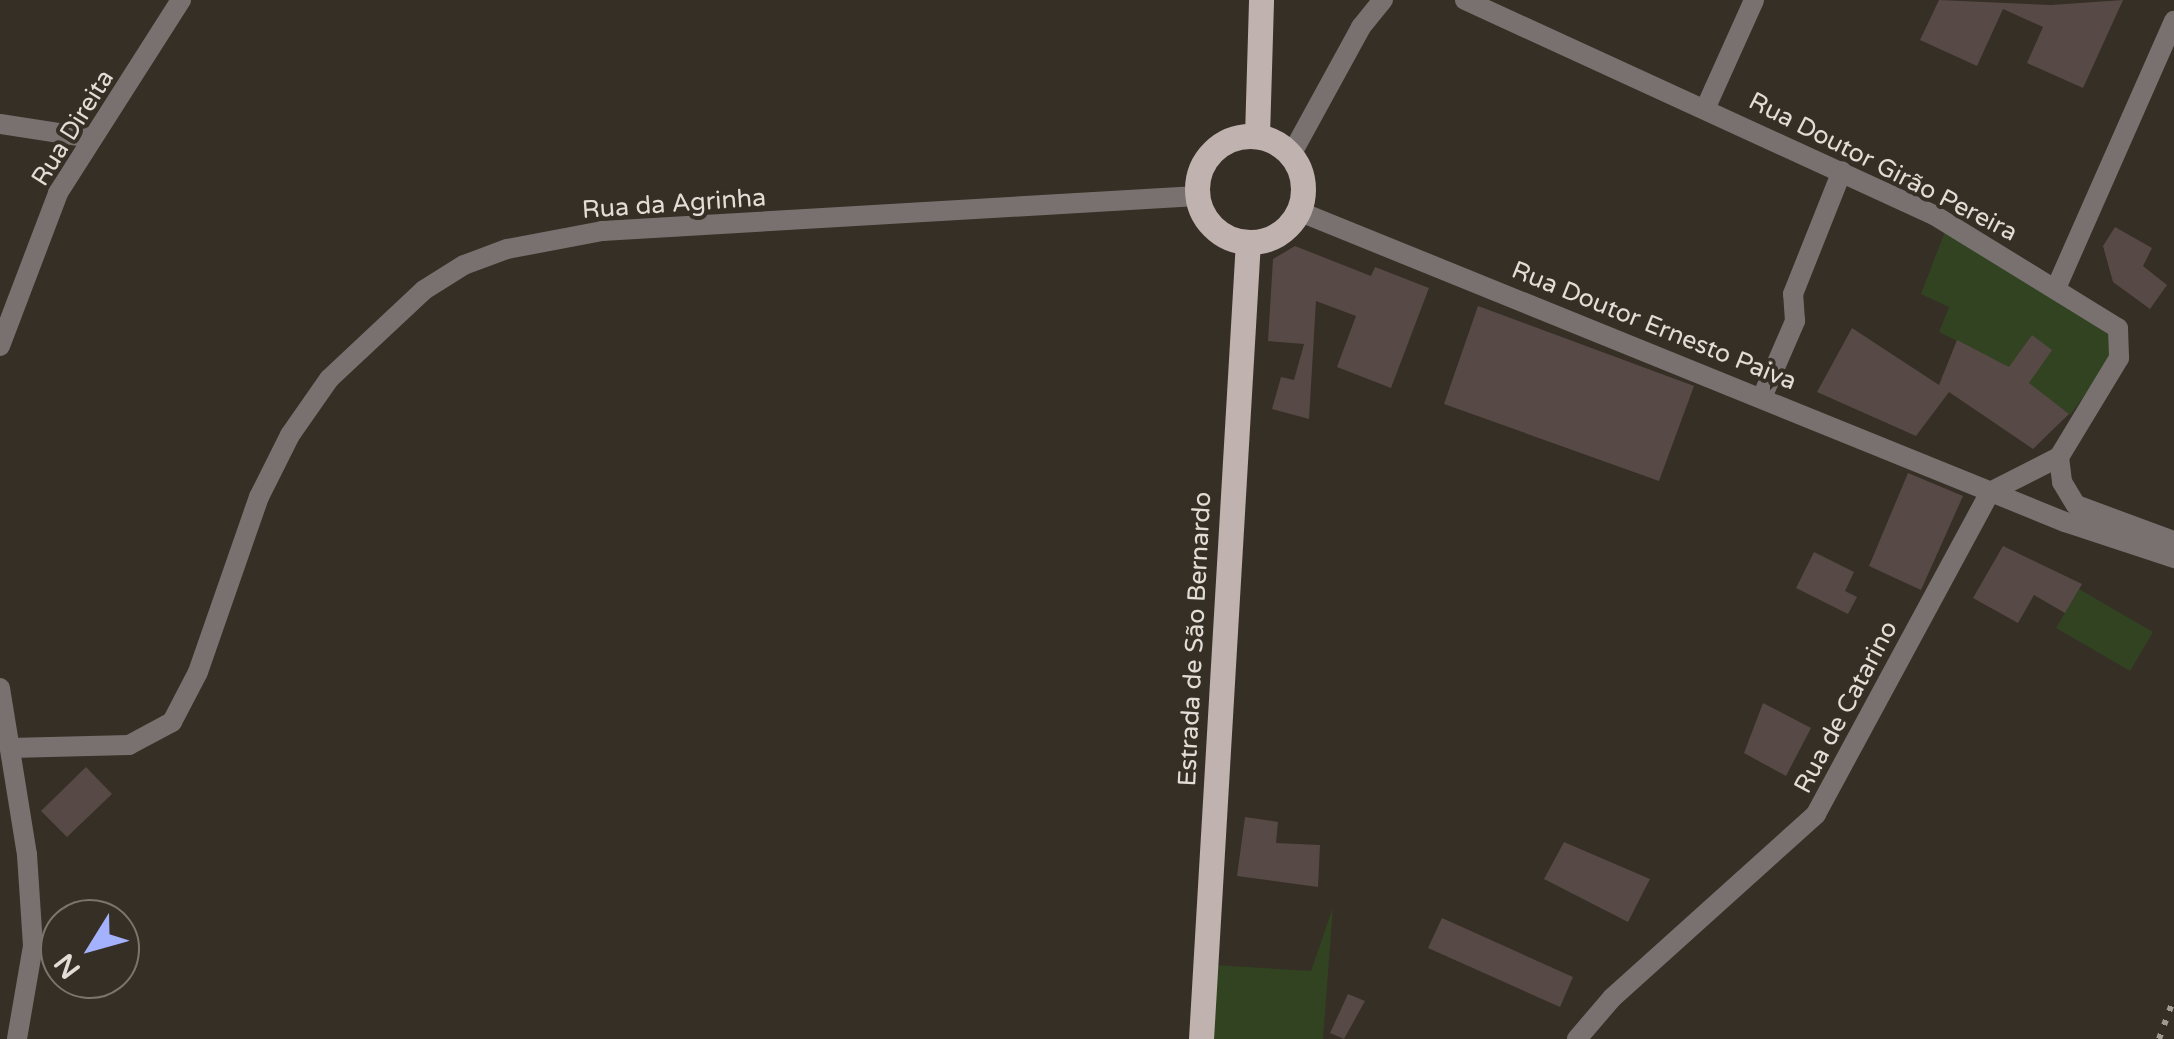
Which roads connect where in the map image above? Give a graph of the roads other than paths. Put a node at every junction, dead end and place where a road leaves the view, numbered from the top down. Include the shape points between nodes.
1 (181, 0) edge
2 (1262, 0) edge
3 (1383, 0) edge
4 (1466, 0) edge
5 (1754, 0) edge
6 (2174, 21) edge
7 (1706, 106) junction
8 (0, 124) edge
9 (1258, 136) junction
10 (92, 138) junction
11 (1290, 155) junction
12 (1842, 171) junction
13 (1196, 196) junction
14 (1298, 211) junction
15 (1248, 242) junction
16 (2056, 286) junction
17 (0, 346) edge
18 (1762, 395) junction
19 (2058, 457) junction
20 (1990, 492) junction
21 (2174, 542) edge
22 (2174, 558) edge
23 (0, 688) edge
24 (10, 748) junction
25 (17, 1039) edge
26 (1201, 1039) edge
27 (1577, 1039) edge

1 - 10 street, Rua Direita
2 - 9 main road
3 - 11 street
4 - 7 street, Rua Doutor Girão Pereira
5 - 7 street
6 - 16 street
7 - 12 street, Rua Doutor Girão Pereira
8 - 10 street
9 - 11 main road
9 - 13 main road via 1226,141 1212,151
10 - 17 street, Rua Direita via 58,192
11 - 14 main road via 1302,182
12 - 16 street, Rua Doutor Girão Pereira
12 - 18 street via 1793,294 1795,321
13 - 15 main road via 1208,223
13 - 24 street, Rua da Agrinha via 602,230 507,248 464,265 424,290 329,379 290,435 260,498 198,672 172,722 130,745
14 - 15 main road via 1278,234
14 - 18 street, Rua Doutor Ernesto Paiva
15 - 26 main road, Estrada de São Bernardo
16 - 19 street, Rua Doutor Girão Pereira via 2118,328 2124,343
18 - 20 street, Rua Doutor Ernesto Paiva
19 - 20 street
19 - 21 street via 2062,482 2076,505
20 - 22 street, Rua Doutor Ernesto Paiva
20 - 27 street, Rua de Catarino via 1816,814 1612,998
23 - 24 street
24 - 25 street via 33,946

